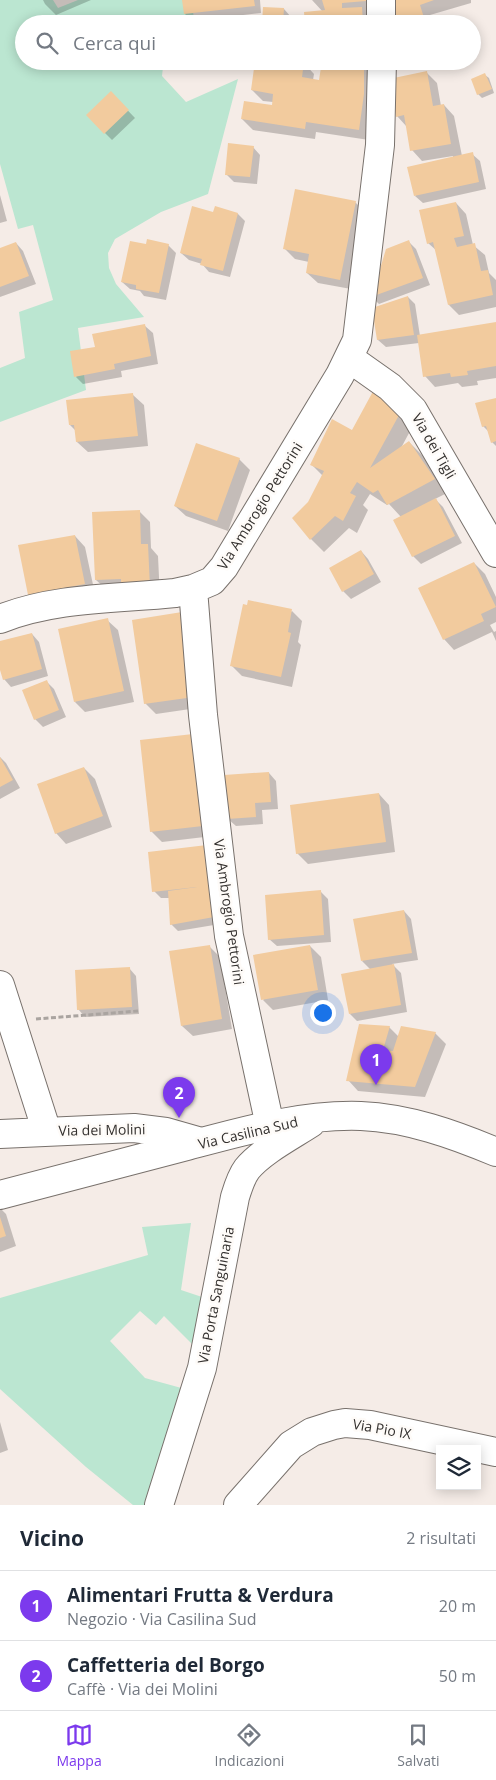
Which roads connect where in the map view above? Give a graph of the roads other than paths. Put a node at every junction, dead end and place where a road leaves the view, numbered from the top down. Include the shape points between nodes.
1 (381, 0) edge
2 (381, 15) edge
3 (382, 70) edge
4 (349, 358) junction
5 (496, 552) edge
6 (193, 589) junction
7 (0, 619) edge
8 (0, 985) edge
9 (318, 1118) junction
10 (270, 1126) junction
11 (47, 1132) junction
12 (0, 1134) edge
13 (201, 1142) junction
14 (496, 1152) edge
15 (0, 1195) edge
16 (496, 1452) edge
17 (158, 1505) edge
18 (238, 1505) edge

1 - 2 street
3 - 4 street, Via Ambrogio Pettorini via 380,145 360,326
4 - 5 street, Via dei Tigli via 390,387 413,410
4 - 6 street, Via Ambrogio Pettorini via 224,567 212,580
6 - 7 street via 49,605
6 - 10 street, Via Ambrogio Pettorini via 203,715 230,936
8 - 11 street
9 - 10 street, Via Casilina Sud
9 - 14 street, Via Casilina Sud via 361,1116 399,1121 440,1131
9 - 17 street, Via Porta Sanguinaria via 258,1158 240,1181 200,1376
10 - 13 street, Via Casilina Sud
11 - 12 street, Via dei Molini
11 - 13 street, Via dei Molini via 145,1128
13 - 15 street, Via Casilina Sud
16 - 18 street, Via Pio IX via 370,1425 334,1425 312,1432 291,1445

